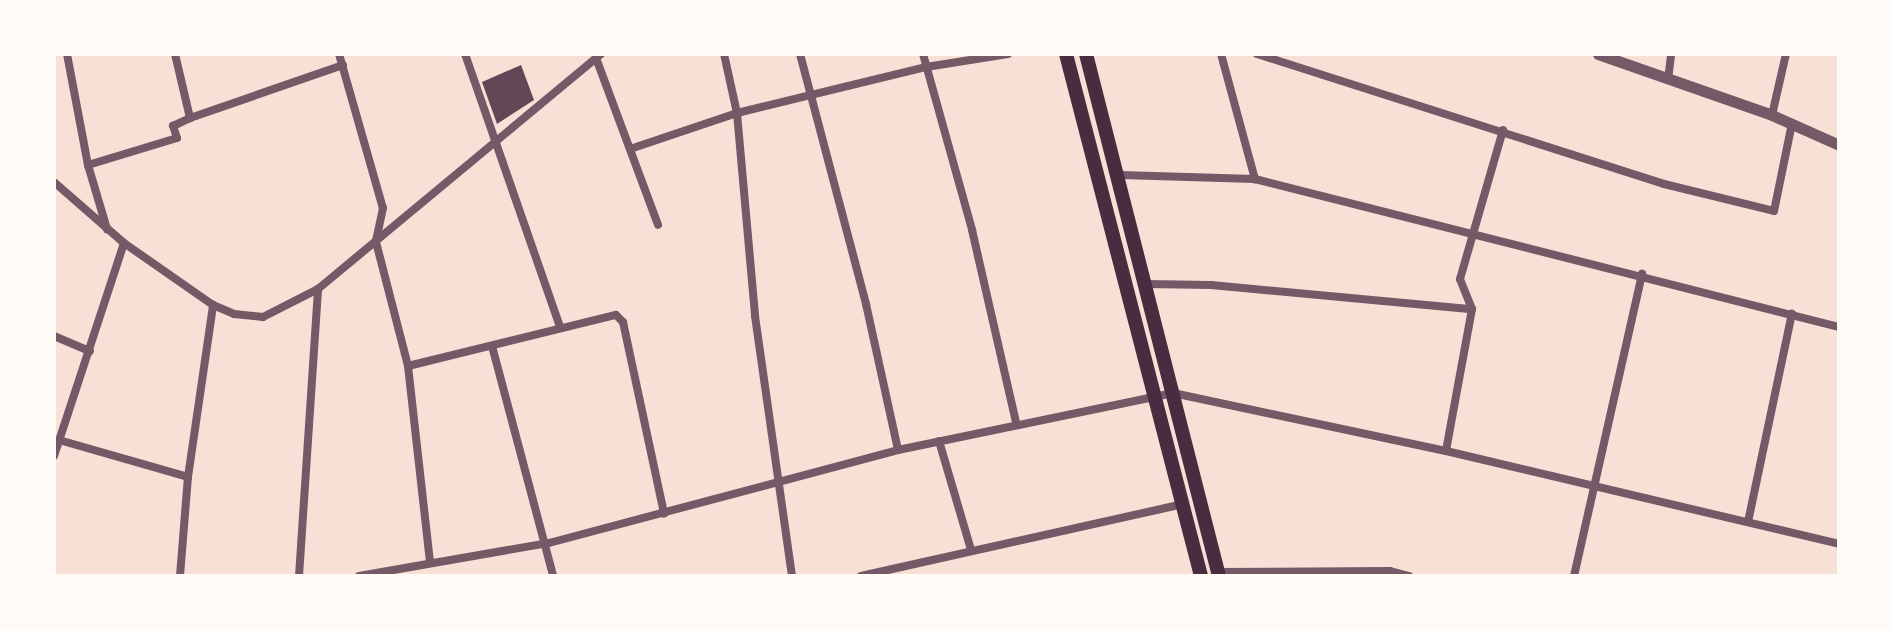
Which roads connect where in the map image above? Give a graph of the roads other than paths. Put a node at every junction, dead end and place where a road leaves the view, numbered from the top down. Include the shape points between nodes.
1 (67, 54) edge
2 (175, 54) edge
3 (339, 54) edge
4 (465, 54) edge
5 (724, 54) edge
6 (800, 54) edge
7 (923, 54) edge
8 (1008, 54) edge
9 (1066, 54) edge
10 (1086, 54) edge
11 (1221, 54) edge
12 (1257, 54) edge
13 (1598, 54) edge
14 (1671, 54) edge
15 (1786, 54) edge
16 (599, 56) edge
17 (343, 65) junction
18 (926, 67) junction
19 (1668, 80) junction
20 (812, 98) junction
21 (737, 113) junction
22 (1772, 115) junction
23 (190, 118) junction
24 (1792, 123) junction
25 (1503, 130) junction
26 (497, 137) junction
27 (1839, 145) edge
28 (630, 149) junction
29 (88, 165) junction
30 (1120, 175) junction
31 (1255, 179) junction
32 (54, 182) edge
33 (658, 225) dead end
34 (107, 229) junction
35 (1473, 234) junction
36 (376, 242) junction
37 (124, 243) junction
38 (1642, 274) junction
39 (1146, 284) junction
40 (318, 289) junction
41 (213, 305) junction
42 (1472, 309) junction
43 (1792, 314) junction
44 (560, 327) junction
45 (1839, 327) edge
46 (54, 336) edge
47 (492, 346) junction
48 (90, 351) junction
49 (408, 366) junction
50 (1153, 393) junction
51 (1173, 393) junction
52 (1016, 422) junction
53 (59, 440) junction
54 (939, 441) junction
55 (898, 450) junction
56 (1446, 451) junction
57 (54, 456) edge
58 (188, 477) junction
59 (1595, 485) junction
60 (778, 486) junction
61 (1182, 504) junction
62 (664, 514) junction
63 (1748, 522) junction
64 (549, 543) junction
65 (1839, 544) edge
66 (971, 550) junction
67 (430, 563) junction
68 (1218, 574) edge
69 (180, 576) edge
70 (299, 576) edge
71 (359, 576) edge
72 (553, 576) edge
73 (792, 576) edge
74 (861, 576) edge
75 (1201, 576) edge
76 (1409, 576) edge
77 (1574, 576) edge

1 - 29 street
2 - 23 street
3 - 17 street
4 - 26 street
5 - 21 street
6 - 20 street
7 - 18 street
8 - 18 street
9 - 50 main road
10 - 30 main road
11 - 31 street
12 - 25 street
13 - 19 street
14 - 19 street
15 - 22 street
16 - 26 street
16 - 28 street
17 - 23 street
17 - 36 street via 383,208
18 - 20 street
18 - 52 street via 972,230
19 - 22 street
20 - 21 street
20 - 55 street
21 - 28 street
21 - 60 street via 755,316
22 - 24 street
23 - 29 street via 173,126 177,138
24 - 25 street via 1774,211 1664,184
24 - 27 street
25 - 35 street
26 - 36 street
26 - 44 street
28 - 33 street
29 - 34 street
30 - 31 street
30 - 39 main road
31 - 35 street
32 - 34 street
34 - 37 street
35 - 38 street
35 - 42 street via 1460,279
36 - 40 street
36 - 49 street
37 - 41 street
37 - 48 street
38 - 43 street
38 - 59 street
39 - 42 street
39 - 51 main road
40 - 41 street via 263,317
40 - 70 street
41 - 58 street
42 - 56 street
43 - 45 street
43 - 63 street
44 - 47 street
44 - 62 street via 608,315 623,322
46 - 48 street
47 - 49 street
47 - 64 street
48 - 53 street
49 - 67 street
50 - 51 street
50 - 52 street
50 - 61 main road
51 - 56 street
51 - 68 main road
52 - 54 street
53 - 57 street
53 - 58 street
54 - 55 street
54 - 66 street
55 - 60 street
56 - 59 street
58 - 69 street
59 - 63 street
59 - 77 street
60 - 62 street
60 - 73 street
61 - 66 street
61 - 75 main road
62 - 64 street
63 - 65 street
64 - 67 street
64 - 72 street
66 - 74 street
67 - 71 street
68 - 76 street via 1390,571

